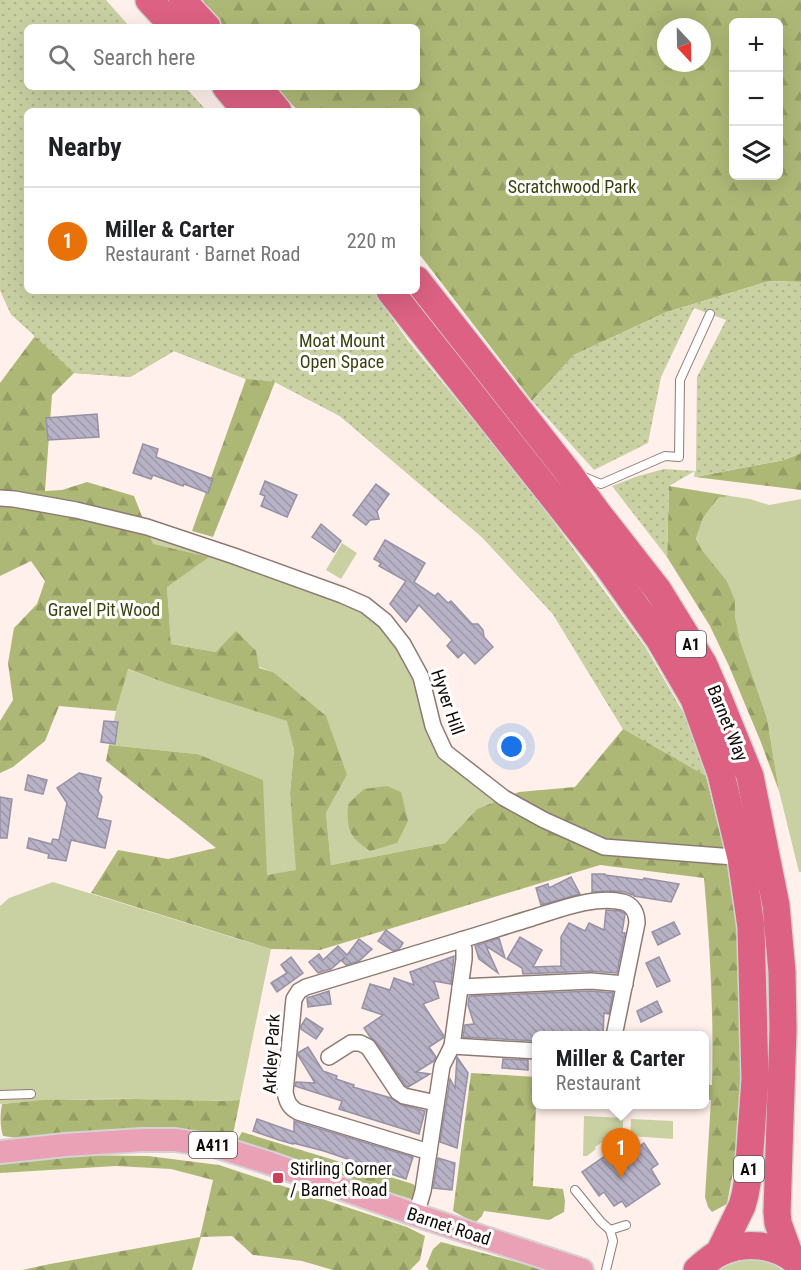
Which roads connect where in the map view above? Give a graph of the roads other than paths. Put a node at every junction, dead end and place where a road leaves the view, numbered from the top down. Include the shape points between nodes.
1 (149, 0) edge
2 (182, 0) edge
3 (171, 24) edge
4 (204, 24) edge
5 (228, 90) edge
6 (260, 90) edge
7 (244, 108) edge
8 (276, 108) edge
9 (420, 284) edge
10 (392, 294) edge
11 (710, 314) dead end
12 (567, 471) junction
13 (602, 484) junction
14 (0, 498) edge
15 (598, 503) junction
16 (741, 858) junction
17 (768, 863) junction
18 (461, 940) junction
19 (625, 984) junction
20 (460, 987) junction
21 (615, 1031) edge
22 (452, 1046) junction
23 (532, 1051) edge
24 (328, 1057) dead end
25 (31, 1094) dead end
26 (0, 1095) edge
27 (436, 1103) junction
28 (0, 1152) edge
29 (429, 1152) junction
30 (575, 1190) dead end
31 (416, 1215) junction
32 (626, 1225) dead end
33 (610, 1230) junction
34 (719, 1253) junction
35 (795, 1261) edge
36 (555, 1266) edge
37 (582, 1270) edge
38 (606, 1270) edge
39 (697, 1270) edge

1 - 3 highway
2 - 4 highway
5 - 7 highway
6 - 8 highway
9 - 12 highway, Barnet Way / A1
10 - 16 highway, Barnet Way / A1 via 606,564 660,639 694,699 722,774
11 - 13 lane via 680,380 679,457 665,456
12 - 13 lane
12 - 15 highway, Barnet Way / A1
13 - 15 lane
14 - 16 street, Hyver Hill via 147,527 365,605 385,621 403,644 421,677 433,726 445,752 504,798 604,847
15 - 17 highway, Barnet Way / A1 via 703,663 750,776
16 - 17 street, Hyver Hill
16 - 34 highway, Barnet Way / A1 via 751,927 754,1090 745,1195
17 - 35 highway, Barnet Way / A1 via 782,972 777,1212
18 - 19 street, Arkley Park via 583,903 623,902 637,916
18 - 20 street via 464,959
18 - 29 street, Arkley Park via 306,987 294,999 285,1092 290,1107
19 - 20 street via 591,981
19 - 21 street, Arkley Park
20 - 22 street
22 - 23 street
22 - 27 street via 442,1066
24 - 27 street via 360,1042 368,1047 398,1092
25 - 26 lane
27 - 29 street
28 - 31 main road, Barnet Road / A411 via 115,1141 194,1142 255,1158
29 - 31 street
30 - 33 lane
31 - 36 main road, Barnet Road / A411
32 - 33 lane
33 - 38 lane via 613,1241
34 - 35 highway via 754,1245 778,1250
34 - 39 highway
36 - 37 main road, Barnet Road / A411

